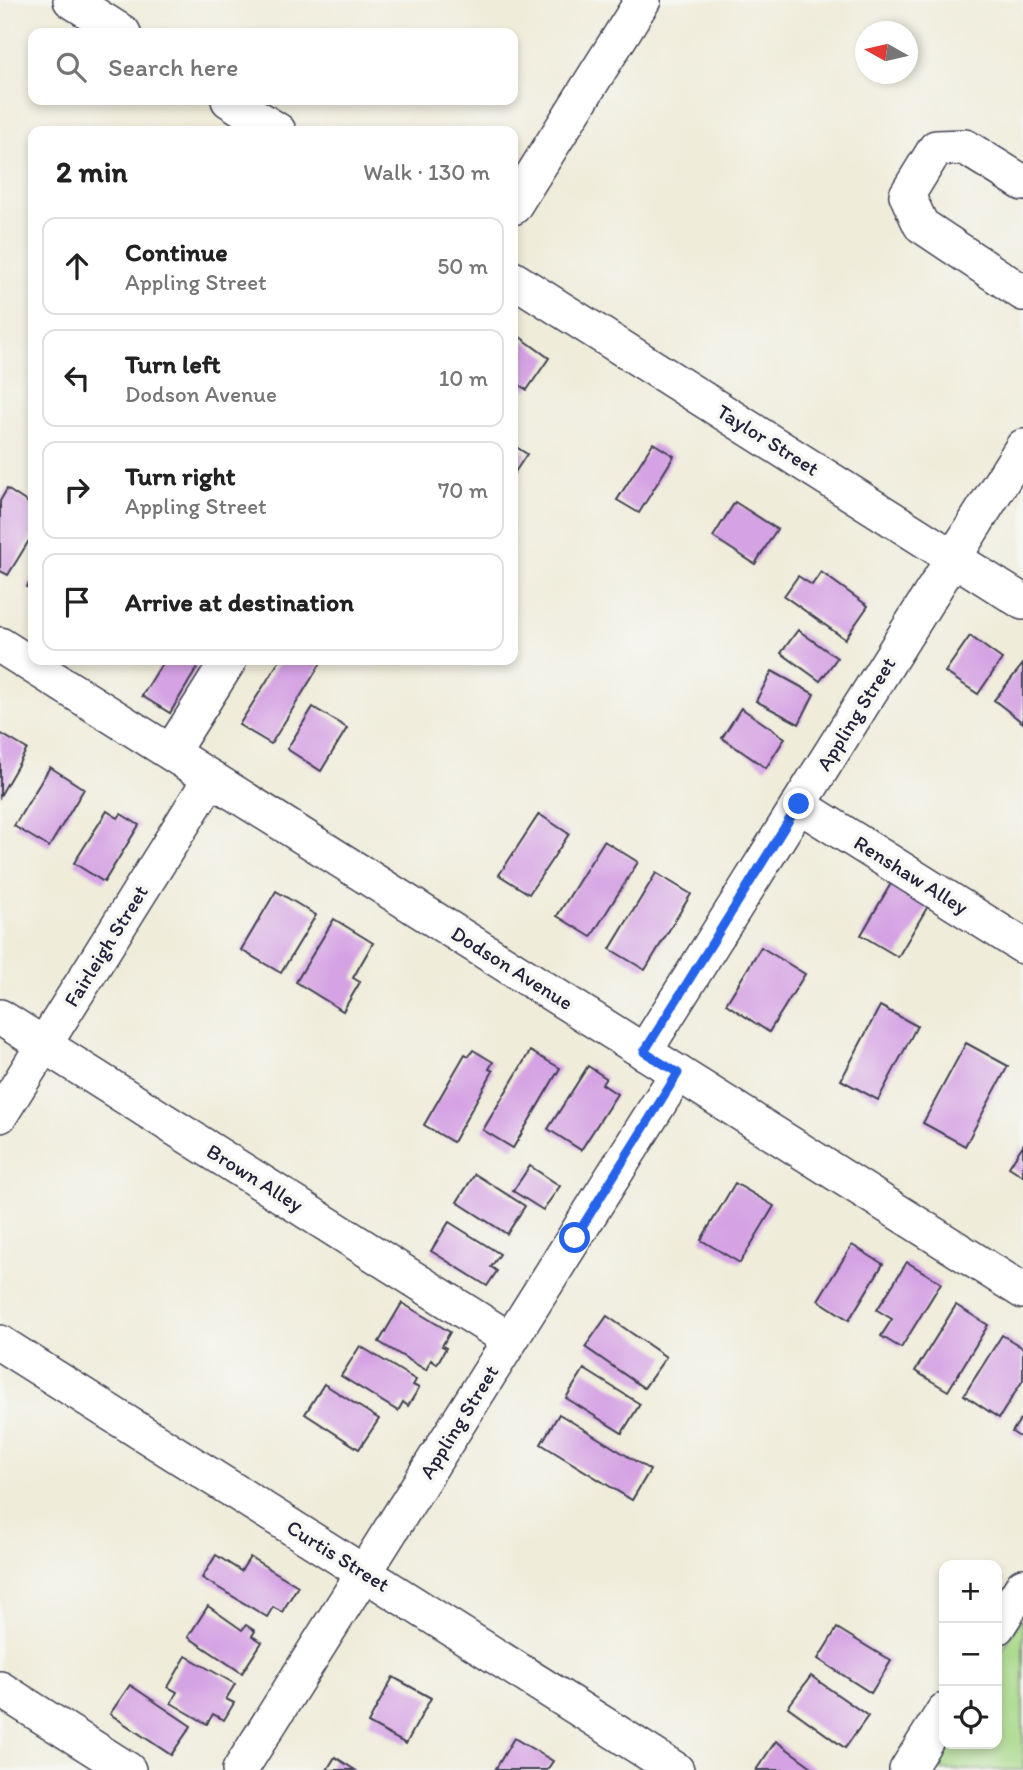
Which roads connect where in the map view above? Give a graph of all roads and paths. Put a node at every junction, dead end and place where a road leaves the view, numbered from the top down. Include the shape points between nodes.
1 (71, 0) edge
2 (643, 0) edge
3 (115, 28) edge
4 (237, 105) edge
5 (270, 126) edge
6 (1023, 183) edge
7 (518, 199) edge
8 (518, 282) edge
9 (1023, 293) edge
10 (1023, 447) edge
11 (954, 558) junction
12 (1023, 601) edge
13 (0, 645) edge
14 (28, 663) edge
15 (32, 665) edge
16 (226, 665) edge
17 (171, 752) junction
18 (211, 778) junction
19 (799, 804) junction
20 (1023, 946) edge
21 (0, 1017) edge
22 (44, 1045) junction
23 (644, 1052) junction
24 (678, 1073) junction
25 (0, 1115) edge
26 (1023, 1291) edge
27 (510, 1340) junction
28 (0, 1343) edge
29 (364, 1573) junction
30 (1023, 1586) edge
31 (1000, 1623) edge
32 (0, 1689) edge
33 (939, 1719) edge
34 (128, 1770) edge
35 (240, 1770) edge
36 (676, 1770) edge
37 (907, 1770) edge

1 - 3 street
2 - 7 street
4 - 5 street
6 - 9 street via 965,147 936,148 907,195 920,225
8 - 11 street, Taylor Street
10 - 11 street, Appling Street
11 - 12 street, Taylor Street
11 - 19 street, Appling Street
13 - 14 street, Dodson Avenue
15 - 17 street, Dodson Avenue
16 - 17 street
17 - 18 street, Dodson Avenue
18 - 22 street, Fairleigh Street
18 - 23 street, Dodson Avenue
19 - 20 street, Renshaw Alley
19 - 23 street, Appling Street
21 - 22 street, Brown Alley
22 - 25 street, Fairleigh Street
22 - 27 street, Brown Alley
23 - 24 street, Dodson Avenue
24 - 26 street, Dodson Avenue
24 - 27 street, Appling Street
27 - 29 street, Appling Street
28 - 29 street, Curtis Street
29 - 35 street, Appling Street
29 - 36 street, Curtis Street
30 - 31 street
32 - 34 street
33 - 37 street

